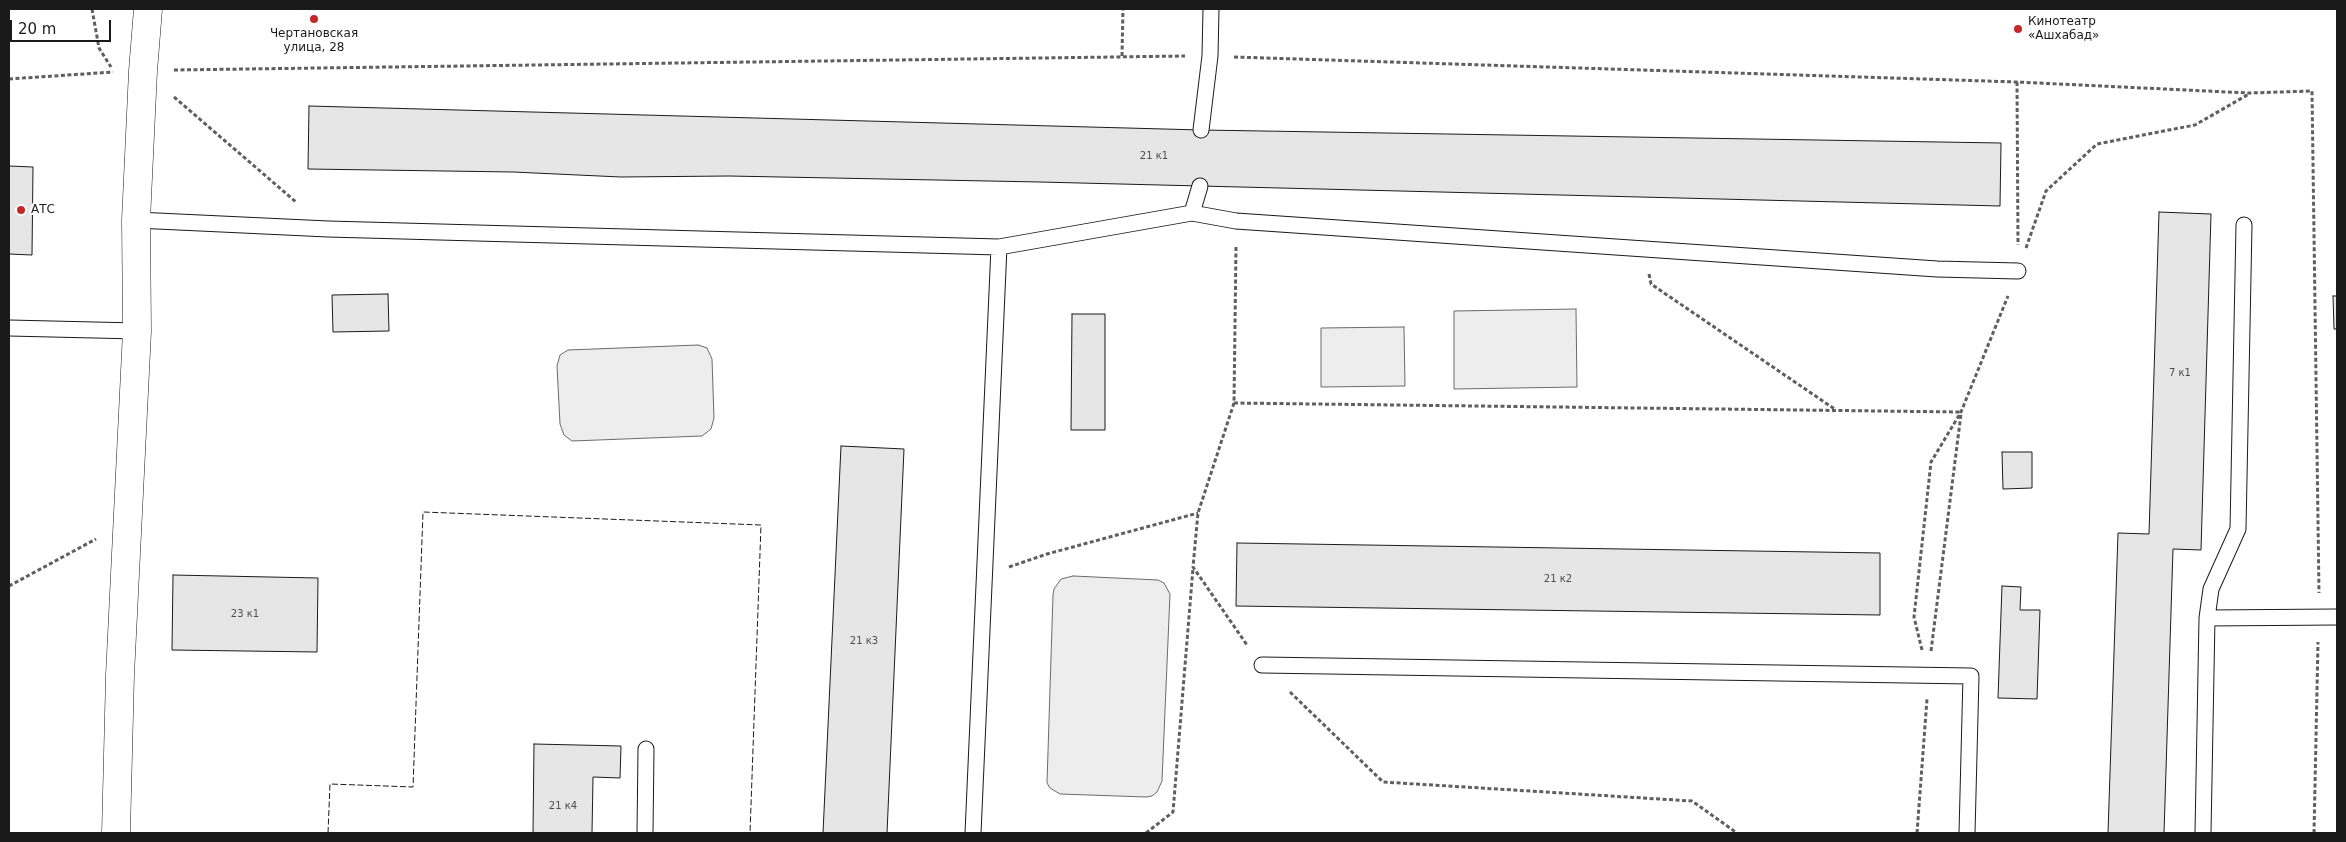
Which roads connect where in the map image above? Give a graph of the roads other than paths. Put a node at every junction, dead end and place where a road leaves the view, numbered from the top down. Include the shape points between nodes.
1 (148, 9) edge
2 (1211, 9) edge
3 (1201, 130) dead end
4 (1200, 186) dead end
5 (1192, 213) junction
6 (136, 220) junction
7 (2244, 225) dead end
8 (1000, 247) junction
9 (2018, 271) road end
10 (9, 328) edge
11 (137, 331) junction
12 (2337, 617) edge
13 (2207, 618) junction
14 (1262, 665) road end
15 (646, 749) dead end
16 (116, 833) edge
17 (644, 833) edge
18 (973, 833) edge
19 (1967, 833) edge
20 (2202, 833) edge

1 - 6 street
2 - 3 lane via 1210,56
4 - 5 lane
5 - 8 lane
5 - 9 lane via 1236,221 1937,269
6 - 8 lane via 328,229
6 - 11 street
7 - 13 lane via 2238,529 2211,589
8 - 18 lane
10 - 11 lane
11 - 16 street via 120,675
12 - 13 lane
13 - 20 lane
14 - 19 lane via 1971,676
15 - 17 lane

